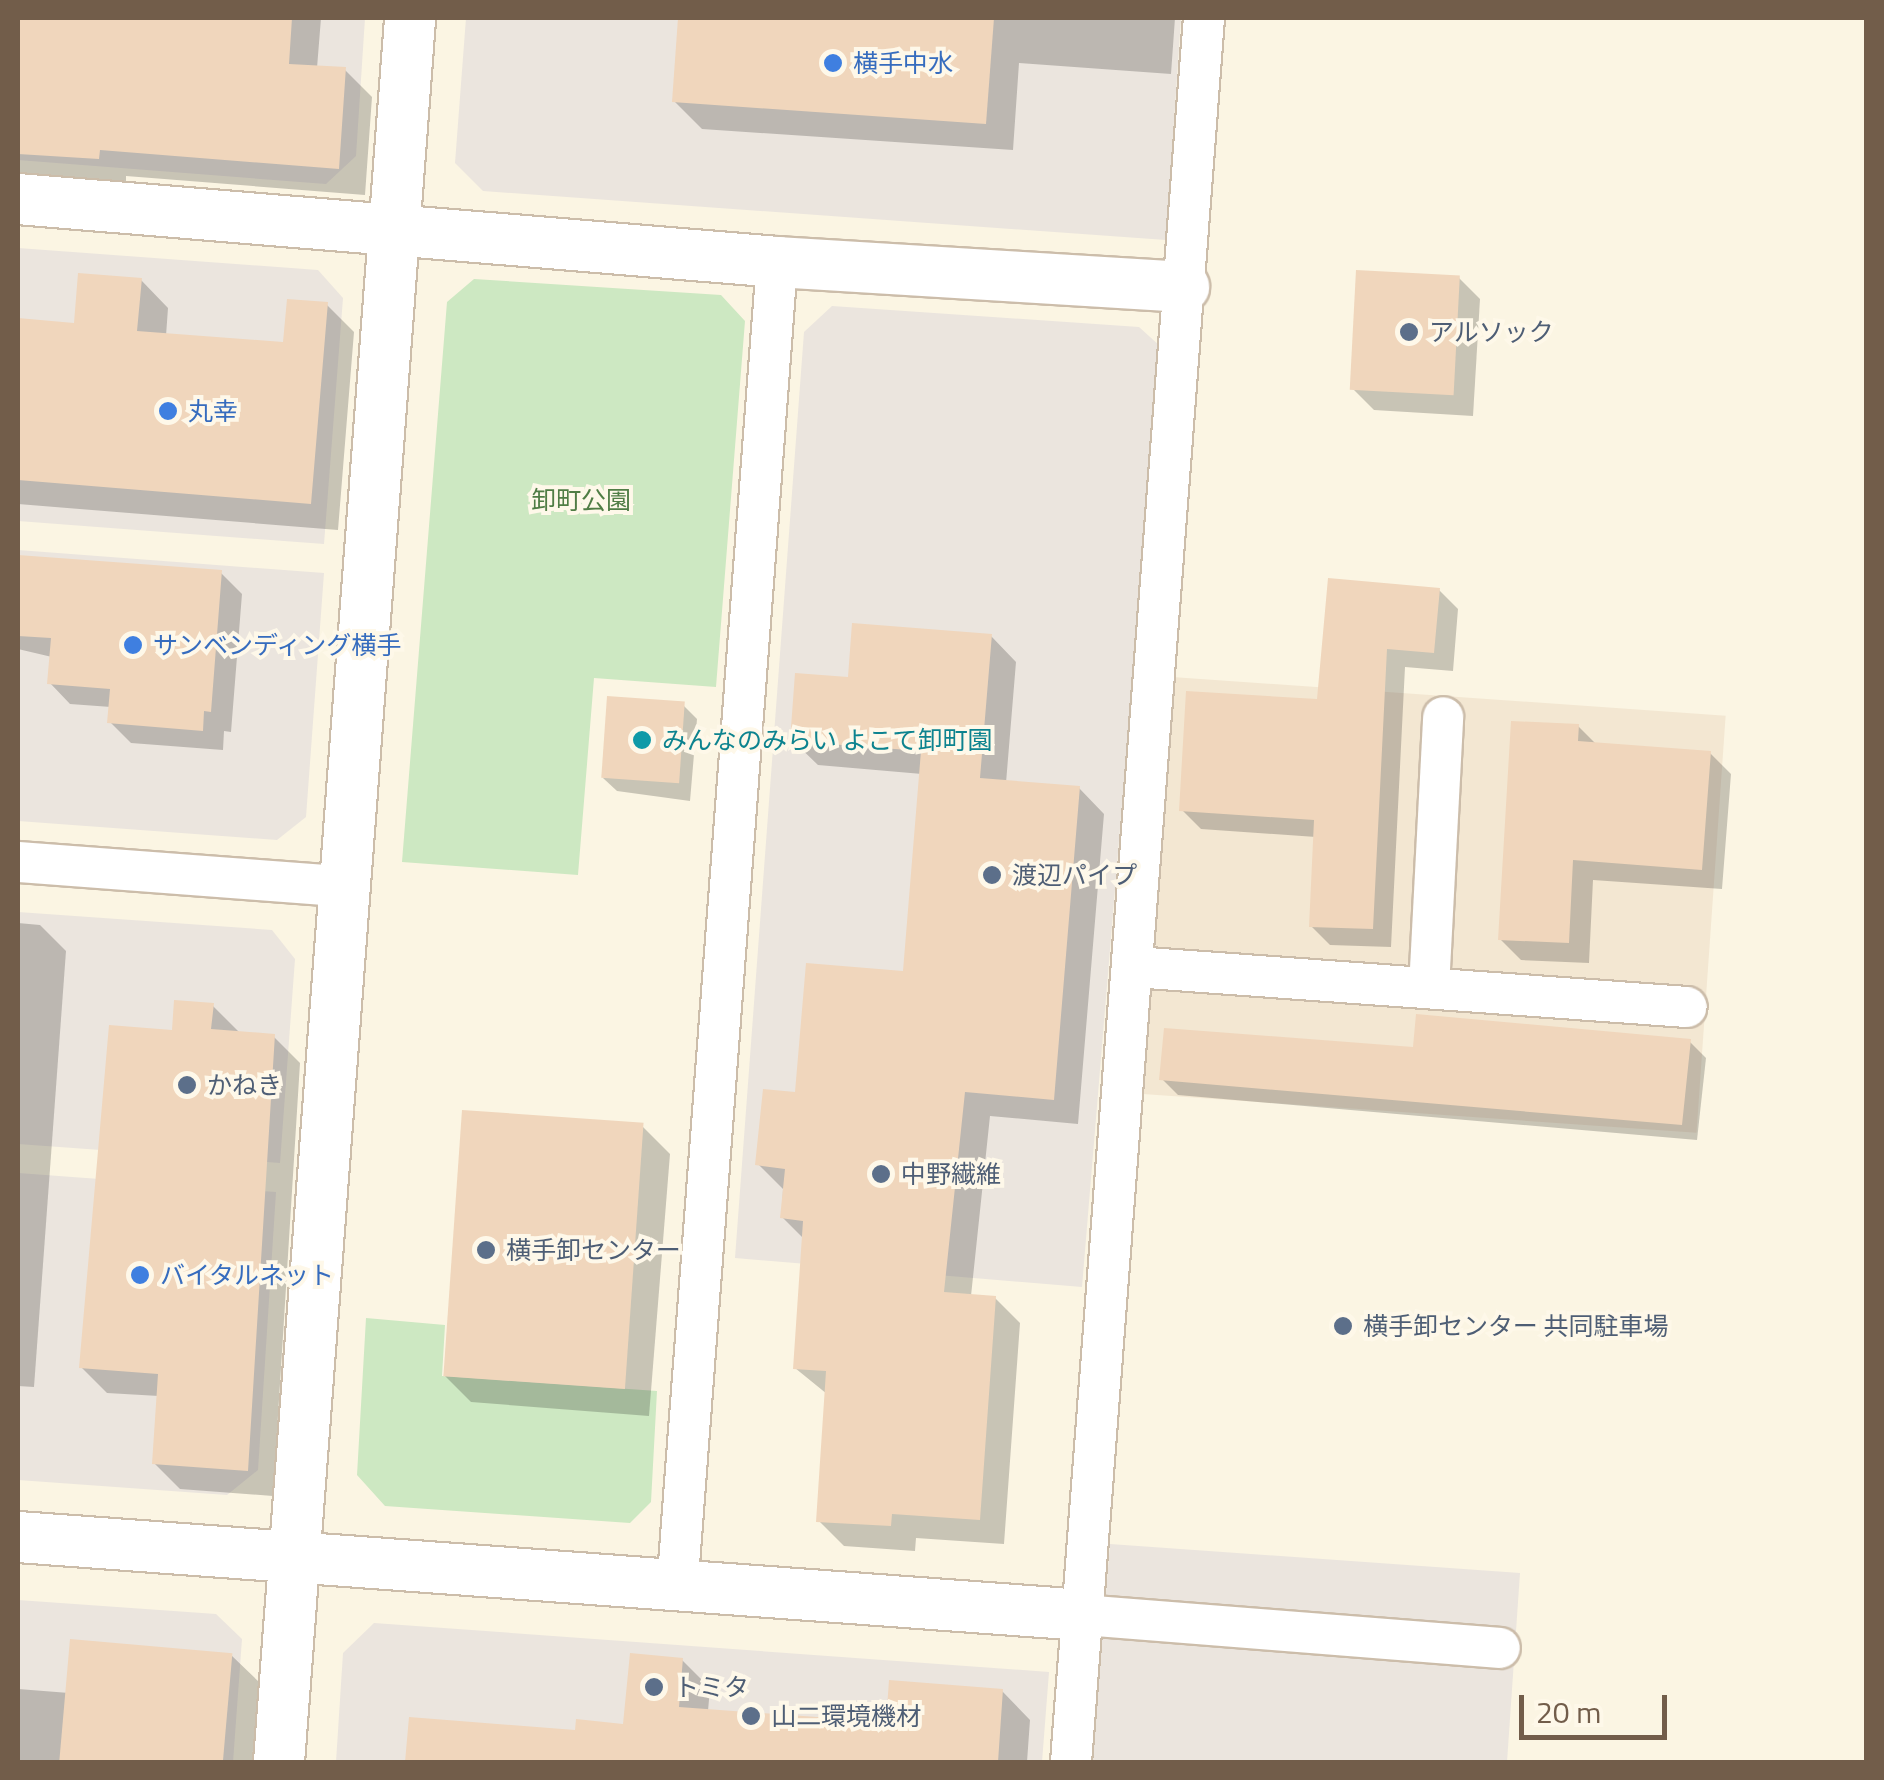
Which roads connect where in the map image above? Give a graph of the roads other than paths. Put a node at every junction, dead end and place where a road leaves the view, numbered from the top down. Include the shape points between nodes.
1 (410, 18) edge
2 (1204, 18) edge
3 (18, 199) edge
4 (394, 226) junction
5 (778, 262) junction
6 (1184, 286) junction
7 (1443, 717) dead end
8 (18, 862) edge
9 (348, 887) junction
10 (1134, 967) junction
11 (1429, 988) junction
12 (1688, 1007) dead end
13 (18, 1537) edge
14 (292, 1558) junction
15 (677, 1590) junction
16 (1082, 1615) junction
17 (1500, 1648) dead end
18 (279, 1762) edge
19 (1071, 1762) edge

1 - 4 street
2 - 6 street
3 - 4 street
4 - 5 street
4 - 9 street
5 - 6 street
5 - 15 street
6 - 10 street
7 - 11 street
8 - 9 street
9 - 14 street
10 - 11 street
10 - 16 street
11 - 12 street
13 - 14 street
14 - 15 street
14 - 18 street
15 - 16 street
16 - 17 street
16 - 19 street

